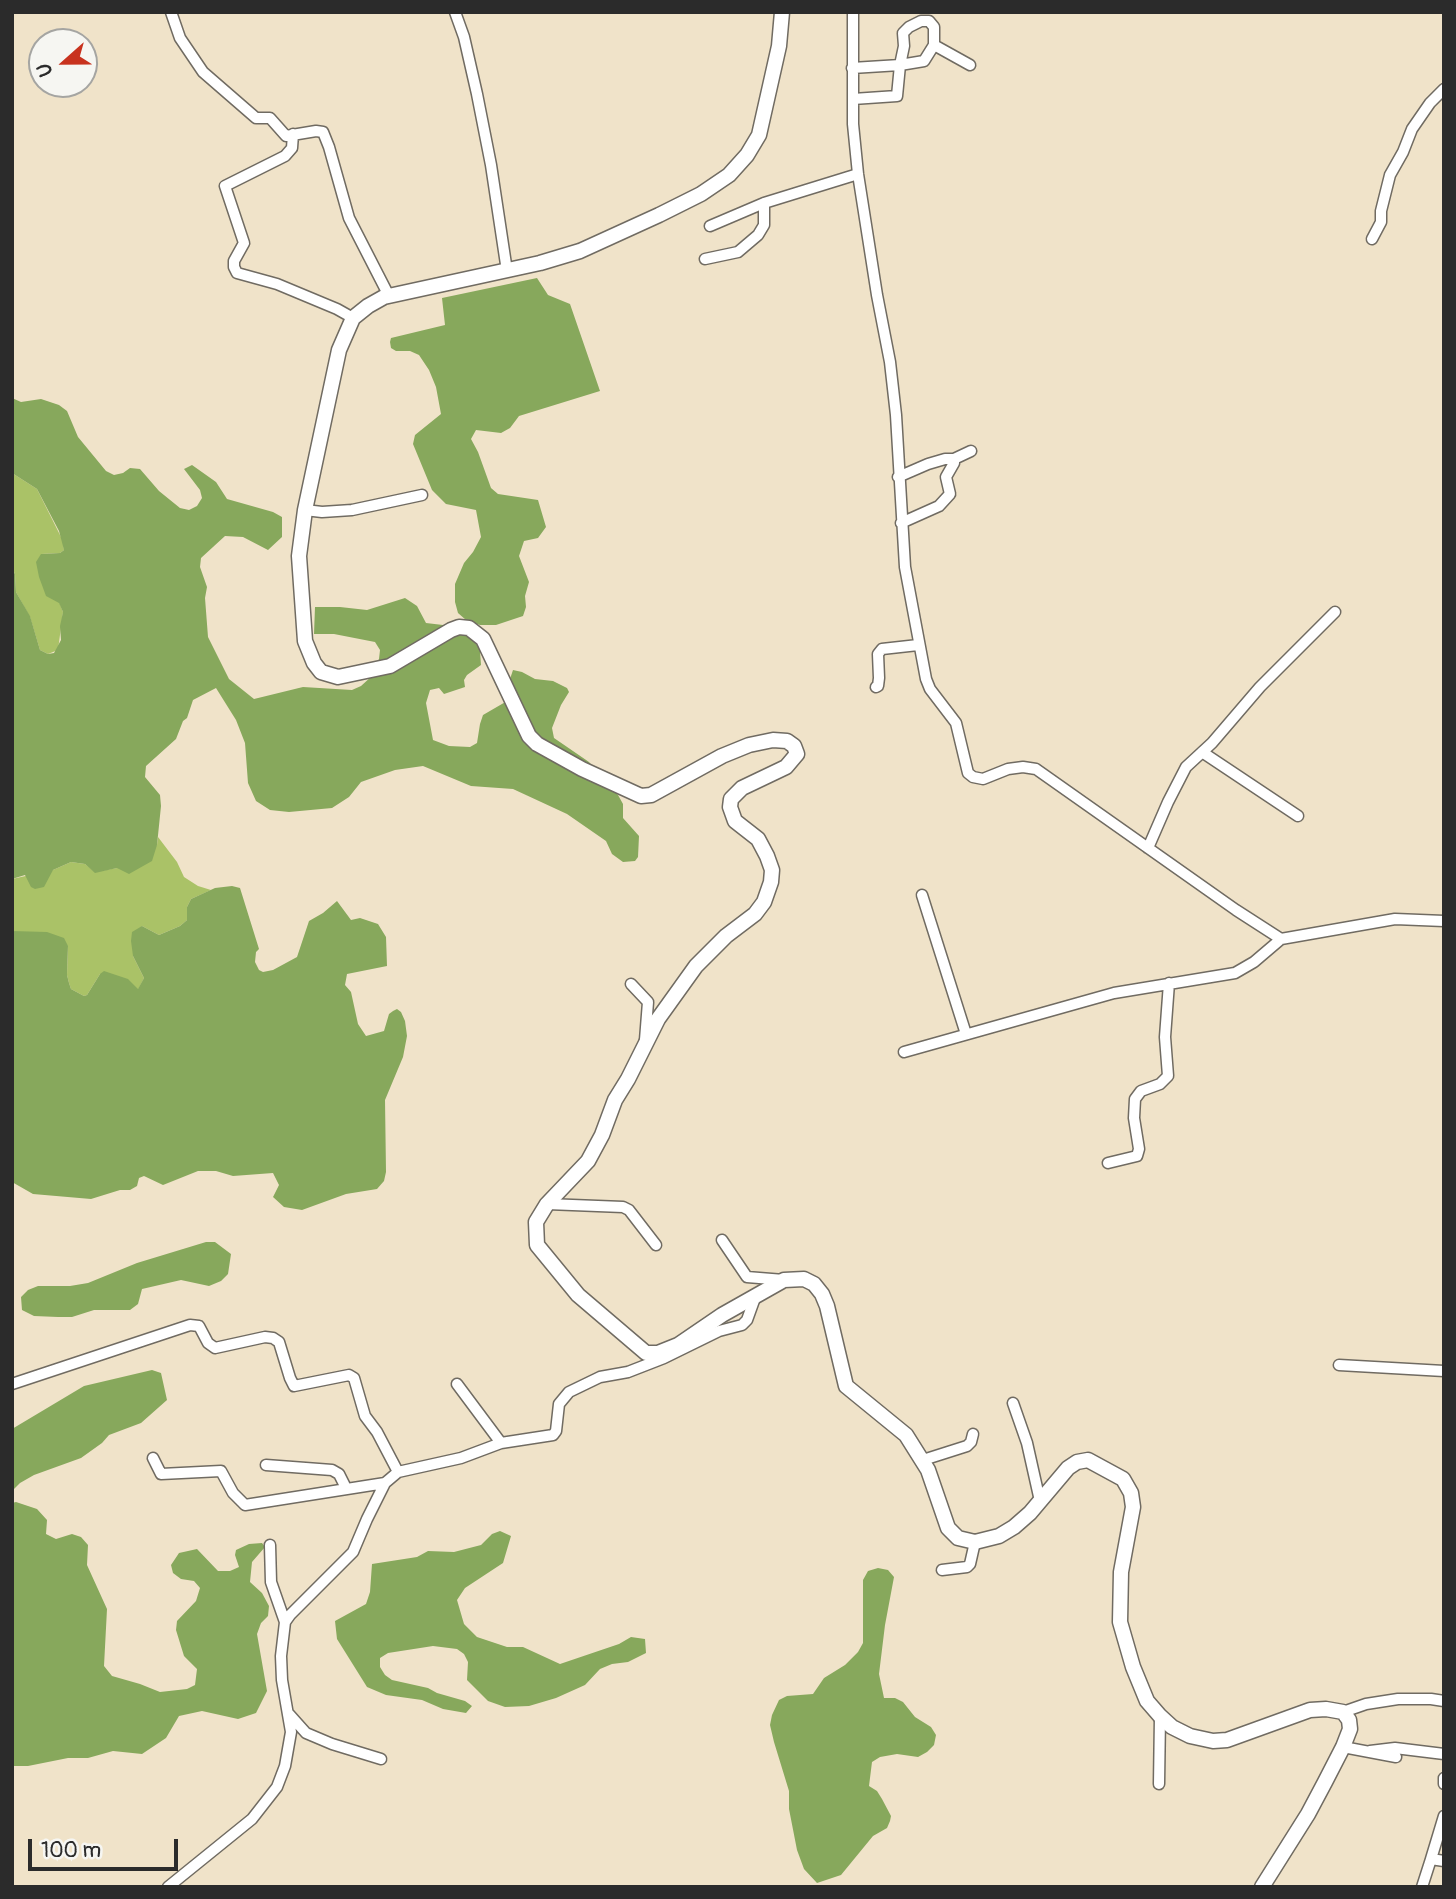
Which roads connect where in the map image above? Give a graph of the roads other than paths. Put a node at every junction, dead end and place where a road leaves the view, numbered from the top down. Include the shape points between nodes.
1 (171, 12) edge
2 (455, 12) edge
3 (782, 12) edge
4 (853, 12) edge
5 (934, 45) junction
6 (900, 65) junction
7 (970, 65) dead end
8 (852, 68) junction
9 (1444, 89) edge
10 (853, 99) junction
11 (293, 134) junction
12 (859, 174) junction
13 (764, 203) junction
14 (710, 226) dead end
15 (1372, 239) dead end
16 (705, 259) dead end
17 (507, 271) junction
18 (389, 296) junction
19 (352, 318) junction
20 (971, 451) dead end
21 (954, 459) junction
22 (898, 477) junction
23 (422, 495) dead end
24 (305, 510) junction
25 (901, 523) junction
26 (1335, 612) dead end
27 (918, 645) junction
28 (876, 687) dead end
29 (1202, 752) junction
30 (1298, 816) dead end
31 (1148, 848) junction
32 (922, 895) dead end
33 (1444, 920) edge
34 (1280, 939) junction
35 (1169, 983) junction
36 (631, 984) dead end
37 (966, 1034) junction
38 (645, 1047) junction
39 (904, 1052) dead end
40 (1108, 1163) dead end
41 (547, 1204) junction
42 (722, 1240) dead end
43 (656, 1245) dead end
44 (784, 1280) junction
45 (756, 1295) junction
46 (1339, 1365) dead end
47 (1444, 1371) edge
48 (12, 1384) edge
49 (457, 1384) dead end
50 (1013, 1403) dead end
51 (973, 1434) dead end
52 (500, 1443) junction
53 (153, 1458) dead end
54 (923, 1460) junction
55 (265, 1465) dead end
56 (398, 1472) junction
57 (385, 1483) junction
58 (346, 1488) junction
59 (1040, 1501) junction
60 (975, 1542) junction
61 (270, 1545) dead end
62 (942, 1570) dead end
63 (285, 1622) junction
64 (1444, 1701) edge
65 (1343, 1712) junction
66 (289, 1714) junction
67 (1160, 1716) junction
68 (1343, 1747) junction
69 (1370, 1751) junction
70 (1444, 1754) edge
71 (1395, 1757) dead end
72 (381, 1759) dead end
73 (1444, 1779) edge
74 (1159, 1784) dead end
75 (1444, 1784) edge
76 (1444, 1816) edge
77 (1431, 1859) junction
78 (1444, 1861) edge
79 (168, 1887) edge
80 (1262, 1887) edge
81 (1422, 1887) edge

1 - 11 street via 180,38 203,72 256,118 270,118 282,134
2 - 17 street via 477,94
3 - 17 street via 759,135 729,174 701,194 615,236
4 - 8 street
5 - 6 street via 924,61
5 - 6 street via 934,27 929,21 909,27 903,33
5 - 7 street
6 - 8 street
6 - 10 street via 897,96
8 - 10 street
9 - 15 street via 1412,129 1390,175 1381,222
10 - 12 street
11 - 18 street via 323,132 349,218
11 - 19 street via 292,148 285,156 225,186 244,243 234,267 237,273 277,284
12 - 13 street
12 - 22 street via 890,362
13 - 14 street
13 - 16 street via 764,225 758,235 738,252
17 - 18 street
18 - 19 street
19 - 24 street via 339,350
20 - 21 street
21 - 22 street
21 - 25 street via 946,477 950,494 939,506
22 - 25 street
23 - 24 street via 352,510
24 - 38 street via 299,556 303,630 321,673 338,677 390,666 451,630 469,628 483,639 537,744 640,796 651,796 749,745 787,741 796,749 795,759 786,767 742,788 731,799 732,815 758,839 768,856 771,882 764,902 696,966 658,1019
25 - 27 street
26 - 29 street
27 - 28 street via 882,649
27 - 31 street via 930,689 956,723 968,773 983,779 1008,769 1036,769
29 - 30 street
29 - 31 street via 1186,767
31 - 34 street
32 - 37 street
33 - 34 street via 1395,919
34 - 35 street via 1235,973
35 - 37 street via 1114,993
35 - 40 street via 1168,1076 1135,1099 1138,1156
36 - 38 street via 648,1003
37 - 39 street
38 - 41 street via 588,1161
41 - 43 street via 624,1207
41 - 45 street via 537,1222 537,1245 578,1295 646,1353 678,1345
42 - 44 street via 747,1277
44 - 45 street
44 - 54 street via 804,1279 822,1294 846,1386 906,1435
45 - 52 street via 741,1325 569,1392 559,1404 553,1436
46 - 47 street
48 - 56 street via 190,1325 199,1326 215,1348 273,1338 279,1342 294,1386 349,1375 354,1378 362,1409
49 - 52 street
50 - 59 street
51 - 54 street via 967,1446
52 - 56 street via 461,1458
53 - 58 street via 161,1474 221,1471 245,1505
54 - 60 street via 948,1528 958,1538
55 - 58 street via 337,1471
56 - 57 street
57 - 58 street
57 - 63 street via 353,1552
59 - 60 street via 1014,1527
59 - 67 street via 1077,1462 1088,1461 1128,1486 1133,1507 1121,1572 1119,1622 1147,1701
60 - 62 street via 967,1567
61 - 63 street via 271,1582
63 - 66 street via 282,1680
64 - 65 street via 1398,1699
65 - 67 street via 1310,1710 1213,1741 1190,1736
65 - 68 street via 1350,1729
66 - 72 street via 306,1732
66 - 79 street via 291,1732 277,1787 252,1819
67 - 74 street
68 - 69 street
68 - 80 street
69 - 70 street via 1395,1748
69 - 71 street
73 - 75 street
76 - 77 street
77 - 78 street
77 - 81 street

